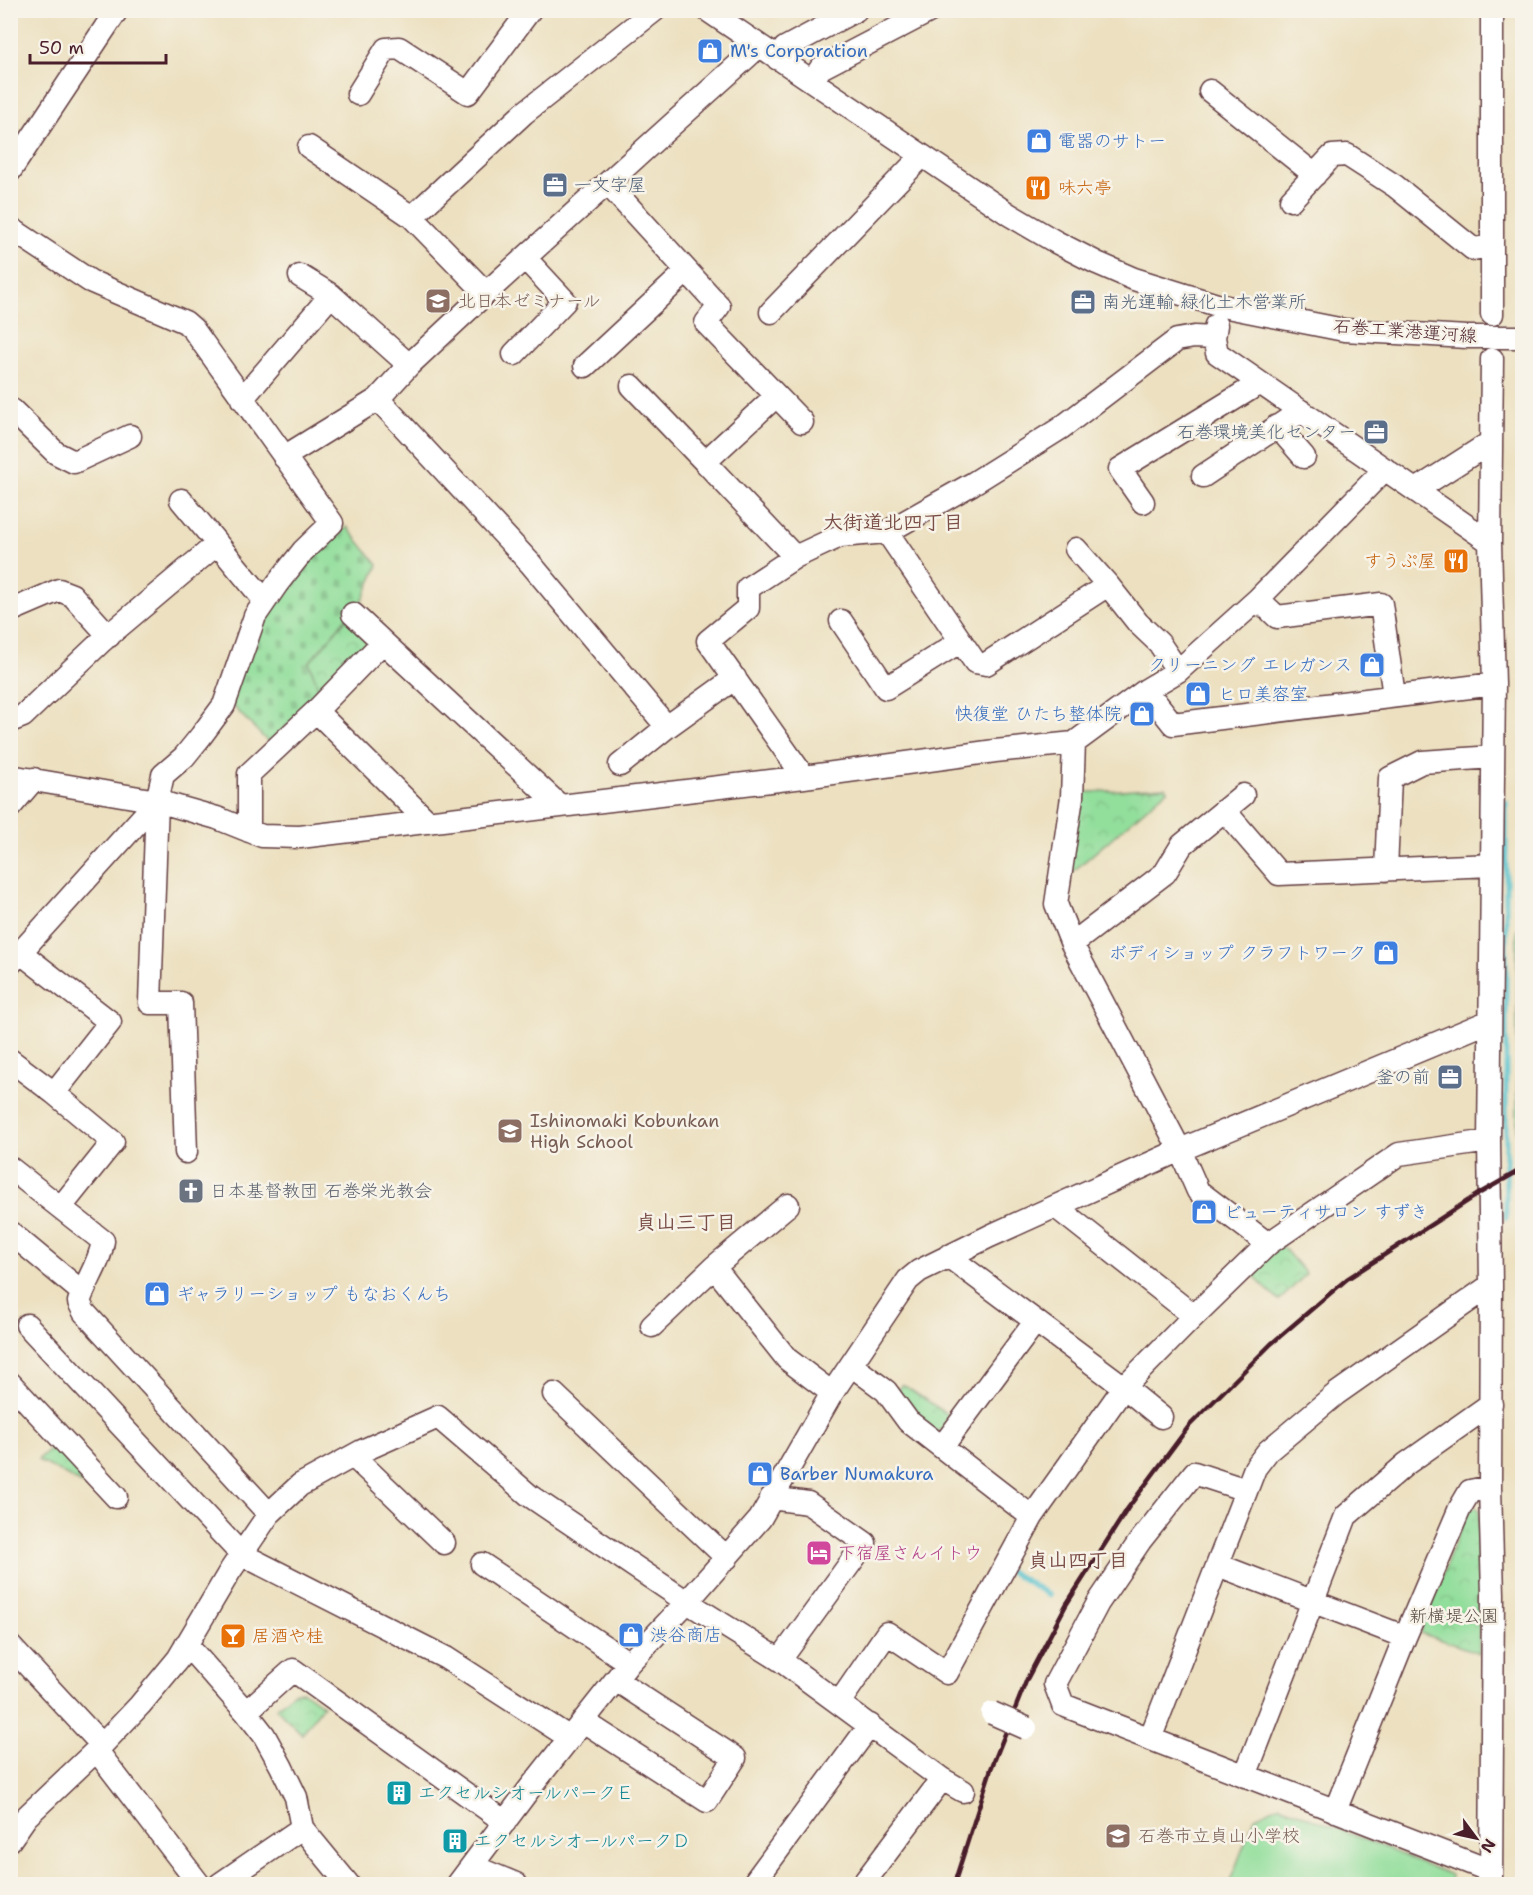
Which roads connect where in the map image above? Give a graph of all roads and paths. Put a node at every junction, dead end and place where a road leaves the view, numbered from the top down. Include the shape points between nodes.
1 (117, 10) edge
2 (530, 10) edge
3 (655, 10) edge
4 (707, 10) edge
5 (856, 10) edge
6 (932, 10) edge
7 (1492, 10) edge
8 (759, 46) junction
9 (778, 59) junction
10 (812, 81) junction
11 (1210, 91) dead end
12 (358, 94) dead end
13 (309, 147) dead end
14 (922, 156) junction
15 (10, 171) edge
16 (1315, 175) junction
17 (608, 184) junction
18 (1291, 200) dead end
19 (412, 217) junction
20 (10, 228) edge
21 (1492, 246) junction
22 (525, 258) junction
23 (687, 271) junction
24 (300, 276) dead end
25 (486, 293) junction
26 (331, 295) junction
27 (1217, 305) junction
28 (771, 312) dead end
29 (1492, 314) dead end
30 (1522, 337) edge
31 (1214, 338) junction
32 (514, 354) dead end
33 (1492, 359) dead end
34 (409, 365) junction
35 (585, 366) dead end
36 (1260, 383) junction
37 (633, 386) dead end
38 (776, 396) junction
39 (242, 399) junction
40 (378, 399) junction
41 (10, 411) edge
42 (1301, 411) junction
43 (802, 422) dead end
44 (1277, 426) junction
45 (130, 436) dead end
46 (1491, 442) junction
47 (284, 457) junction
48 (1304, 457) dead end
49 (705, 462) junction
50 (1385, 469) junction
51 (1203, 476) dead end
52 (1416, 490) junction
53 (181, 500) dead end
54 (1143, 502) dead end
55 (887, 532) junction
56 (1490, 542) junction
57 (217, 544) junction
58 (1076, 549) dead end
59 (795, 557) junction
60 (1108, 585) junction
61 (1258, 599) junction
62 (265, 601) junction
63 (10, 611) edge
64 (352, 614) dead end
65 (841, 621) dead end
66 (109, 636) junction
67 (961, 641) junction
68 (383, 642) junction
69 (1178, 671) junction
70 (735, 678) junction
71 (1494, 684) junction
72 (1146, 690) junction
73 (1394, 696) junction
74 (316, 711) junction
75 (10, 722) edge
76 (667, 727) junction
77 (1074, 743) junction
78 (1493, 757) junction
79 (620, 765) dead end
80 (10, 776) edge
81 (804, 777) junction
82 (34, 779) junction
83 (1243, 795) dead end
84 (157, 801) junction
85 (560, 806) junction
86 (10, 807) edge
87 (1224, 810) junction
88 (428, 822) junction
89 (249, 831) junction
90 (1492, 865) junction
91 (1386, 870) junction
92 (1072, 944) junction
93 (16, 959) edge
94 (1490, 1021) junction
95 (10, 1060) edge
96 (54, 1093) junction
97 (1488, 1141) junction
98 (1180, 1150) junction
99 (186, 1152) dead end
100 (10, 1168) edge
101 (788, 1204) dead end
102 (61, 1207) junction
103 (1056, 1207) junction
104 (10, 1235) edge
105 (1268, 1244) junction
106 (948, 1256) junction
107 (714, 1267) junction
108 (1491, 1285) junction
109 (82, 1292) junction
110 (1194, 1316) junction
111 (1035, 1322) junction
112 (27, 1325) dead end
113 (652, 1326) dead end
114 (851, 1365) junction
115 (10, 1383) edge
116 (1124, 1388) junction
117 (832, 1393) junction
118 (554, 1394) dead end
119 (1491, 1404) junction
120 (1161, 1417) dead end
121 (942, 1447) junction
122 (353, 1456) junction
123 (1490, 1487) junction
124 (1246, 1490) junction
125 (116, 1497) dead end
126 (771, 1498) junction
127 (269, 1514) junction
128 (1032, 1517) junction
129 (444, 1543) dead end
130 (241, 1554) junction
131 (727, 1558) junction
132 (482, 1563) dead end
133 (1218, 1565) junction
134 (687, 1602) junction
135 (1313, 1602) junction
136 (1405, 1637) junction
137 (186, 1644) junction
138 (10, 1646) edge
139 (780, 1660) junction
140 (622, 1671) junction
141 (839, 1703) junction
142 (246, 1712) junction
143 (992, 1713) dead end
144 (870, 1725) junction
145 (1026, 1728) dead end
146 (576, 1729) junction
147 (1150, 1739) junction
148 (100, 1748) junction
149 (1245, 1776) junction
150 (942, 1779) junction
151 (963, 1791) dead end
152 (1335, 1811) junction
153 (505, 1822) junction
154 (302, 1828) junction
155 (10, 1840) edge
156 (472, 1866) junction
157 (1491, 1878) edge
158 (199, 1884) edge
159 (220, 1884) edge
160 (348, 1884) edge
161 (458, 1884) edge
162 (516, 1884) edge
163 (753, 1884) edge
164 (863, 1884) edge

1 - 15 street
2 - 12 street via 468,93 399,48 386,49
3 - 19 street via 524,113
4 - 8 street, 石巻工業港運河線
5 - 9 street via 785,48
6 - 10 street via 821,68
7 - 21 street
8 - 9 street, 石巻工業港運河線
8 - 17 street
9 - 10 street, 石巻工業港運河線
10 - 14 street, 石巻工業港運河線
11 - 16 street
13 - 19 street
14 - 27 street, 石巻工業港運河線 via 1010,215 1097,263
14 - 28 street
16 - 18 street
16 - 21 street via 1332,156 1347,154 1395,186 1473,249
17 - 22 street
17 - 23 street
19 - 25 street
20 - 39 street via 90,281 184,322
21 - 29 street
22 - 25 street
22 - 32 street via 565,301
23 - 35 street
23 - 38 street via 719,306 706,323
24 - 26 street
25 - 34 street
26 - 34 street
26 - 39 street
27 - 30 street, 石巻工業港運河線 via 1344,330
27 - 31 street
31 - 36 street via 1217,353
31 - 55 street via 1177,340 1060,428
33 - 46 street
34 - 40 street
36 - 42 street
36 - 54 street via 1120,469
37 - 49 street
38 - 43 street
38 - 49 street
39 - 47 street
40 - 47 street
40 - 76 street via 530,563
41 - 45 street via 56,453 74,462
42 - 44 street
42 - 50 street
44 - 48 street
44 - 51 street
46 - 52 street
46 - 56 street
47 - 62 street via 332,523 303,551
49 - 59 street
50 - 52 street
50 - 61 street
52 - 56 street
53 - 57 street
55 - 59 street via 840,536
55 - 67 street
56 - 71 street
57 - 62 street
57 - 66 street
58 - 60 street
59 - 70 street via 748,588 748,608 708,641
60 - 67 street via 986,664 975,662
60 - 69 street
61 - 69 street
61 - 73 street via 1277,617 1380,603
62 - 84 street via 255,616 224,705 189,750 163,775
63 - 66 street via 59,590 72,595
64 - 68 street
65 - 67 street via 886,688
66 - 75 street via 23,716
68 - 74 street
68 - 85 street
69 - 72 street
70 - 76 street
70 - 81 street
71 - 73 street
71 - 78 street
72 - 73 street via 1173,724
72 - 77 street
74 - 88 street
74 - 89 street via 249,774
76 - 79 street
77 - 81 street
77 - 92 street via 1072,797 1056,904
78 - 90 street
78 - 91 street via 1422,762 1390,778
80 - 82 street
81 - 85 street
82 - 84 street
82 - 86 street
83 - 87 street
84 - 89 street
84 - 93 street
84 - 99 street via 150,1003 181,1003
85 - 88 street
87 - 91 street via 1279,874
87 - 92 street via 1182,845 1165,873
88 - 89 street via 300,837 262,836
90 - 91 street
90 - 94 street
92 - 98 street
93 - 96 street via 110,1022
94 - 97 street
94 - 98 street
95 - 96 street
96 - 102 street via 113,1142
97 - 105 street via 1399,1154
97 - 108 street
98 - 103 street
98 - 105 street via 1198,1191
100 - 102 street
101 - 107 street
102 - 109 street via 103,1241 101,1255
103 - 106 street
103 - 110 street
104 - 109 street
105 - 110 street
106 - 111 street
106 - 114 street via 908,1280
107 - 113 street
107 - 117 street via 787,1359
108 - 119 street
108 - 124 street via 1336,1394 1268,1451
109 - 127 street via 84,1312
110 - 116 street
111 - 116 street
111 - 121 street
112 - 130 street
114 - 117 street
114 - 121 street via 886,1391 908,1421
115 - 125 street
116 - 120 street
116 - 128 street
117 - 126 street
118 - 131 street
119 - 123 street
119 - 135 street via 1406,1464 1346,1516
121 - 128 street
122 - 127 street via 300,1485
122 - 129 street
122 - 134 street via 438,1417 530,1496
123 - 136 street via 1470,1491 1460,1508
123 - 157 street
124 - 133 street
124 - 147 street via 1194,1473 1140,1541 1098,1603 1055,1683 1063,1705
126 - 131 street via 760,1519
126 - 139 street via 808,1503 865,1543
127 - 130 street
128 - 141 street via 947,1673 887,1633
130 - 137 street
130 - 146 street
131 - 134 street
132 - 140 street
133 - 135 street
133 - 147 street
134 - 139 street
134 - 140 street
135 - 136 street
135 - 149 street
136 - 152 street
137 - 142 street
137 - 148 street via 140,1705
138 - 148 street
139 - 141 street
140 - 146 street
140 - 146 street via 735,1758 707,1802
141 - 144 street
142 - 153 street via 293,1670
142 - 154 street via 264,1735 296,1797
143 - 145 street, bridge
144 - 150 street
144 - 163 street
146 - 153 street
147 - 149 street
148 - 155 street via 26,1817
148 - 158 street
149 - 152 street
150 - 151 street
150 - 164 street
152 - 157 street
153 - 156 street
154 - 159 street
154 - 160 street
156 - 161 street
156 - 162 street

